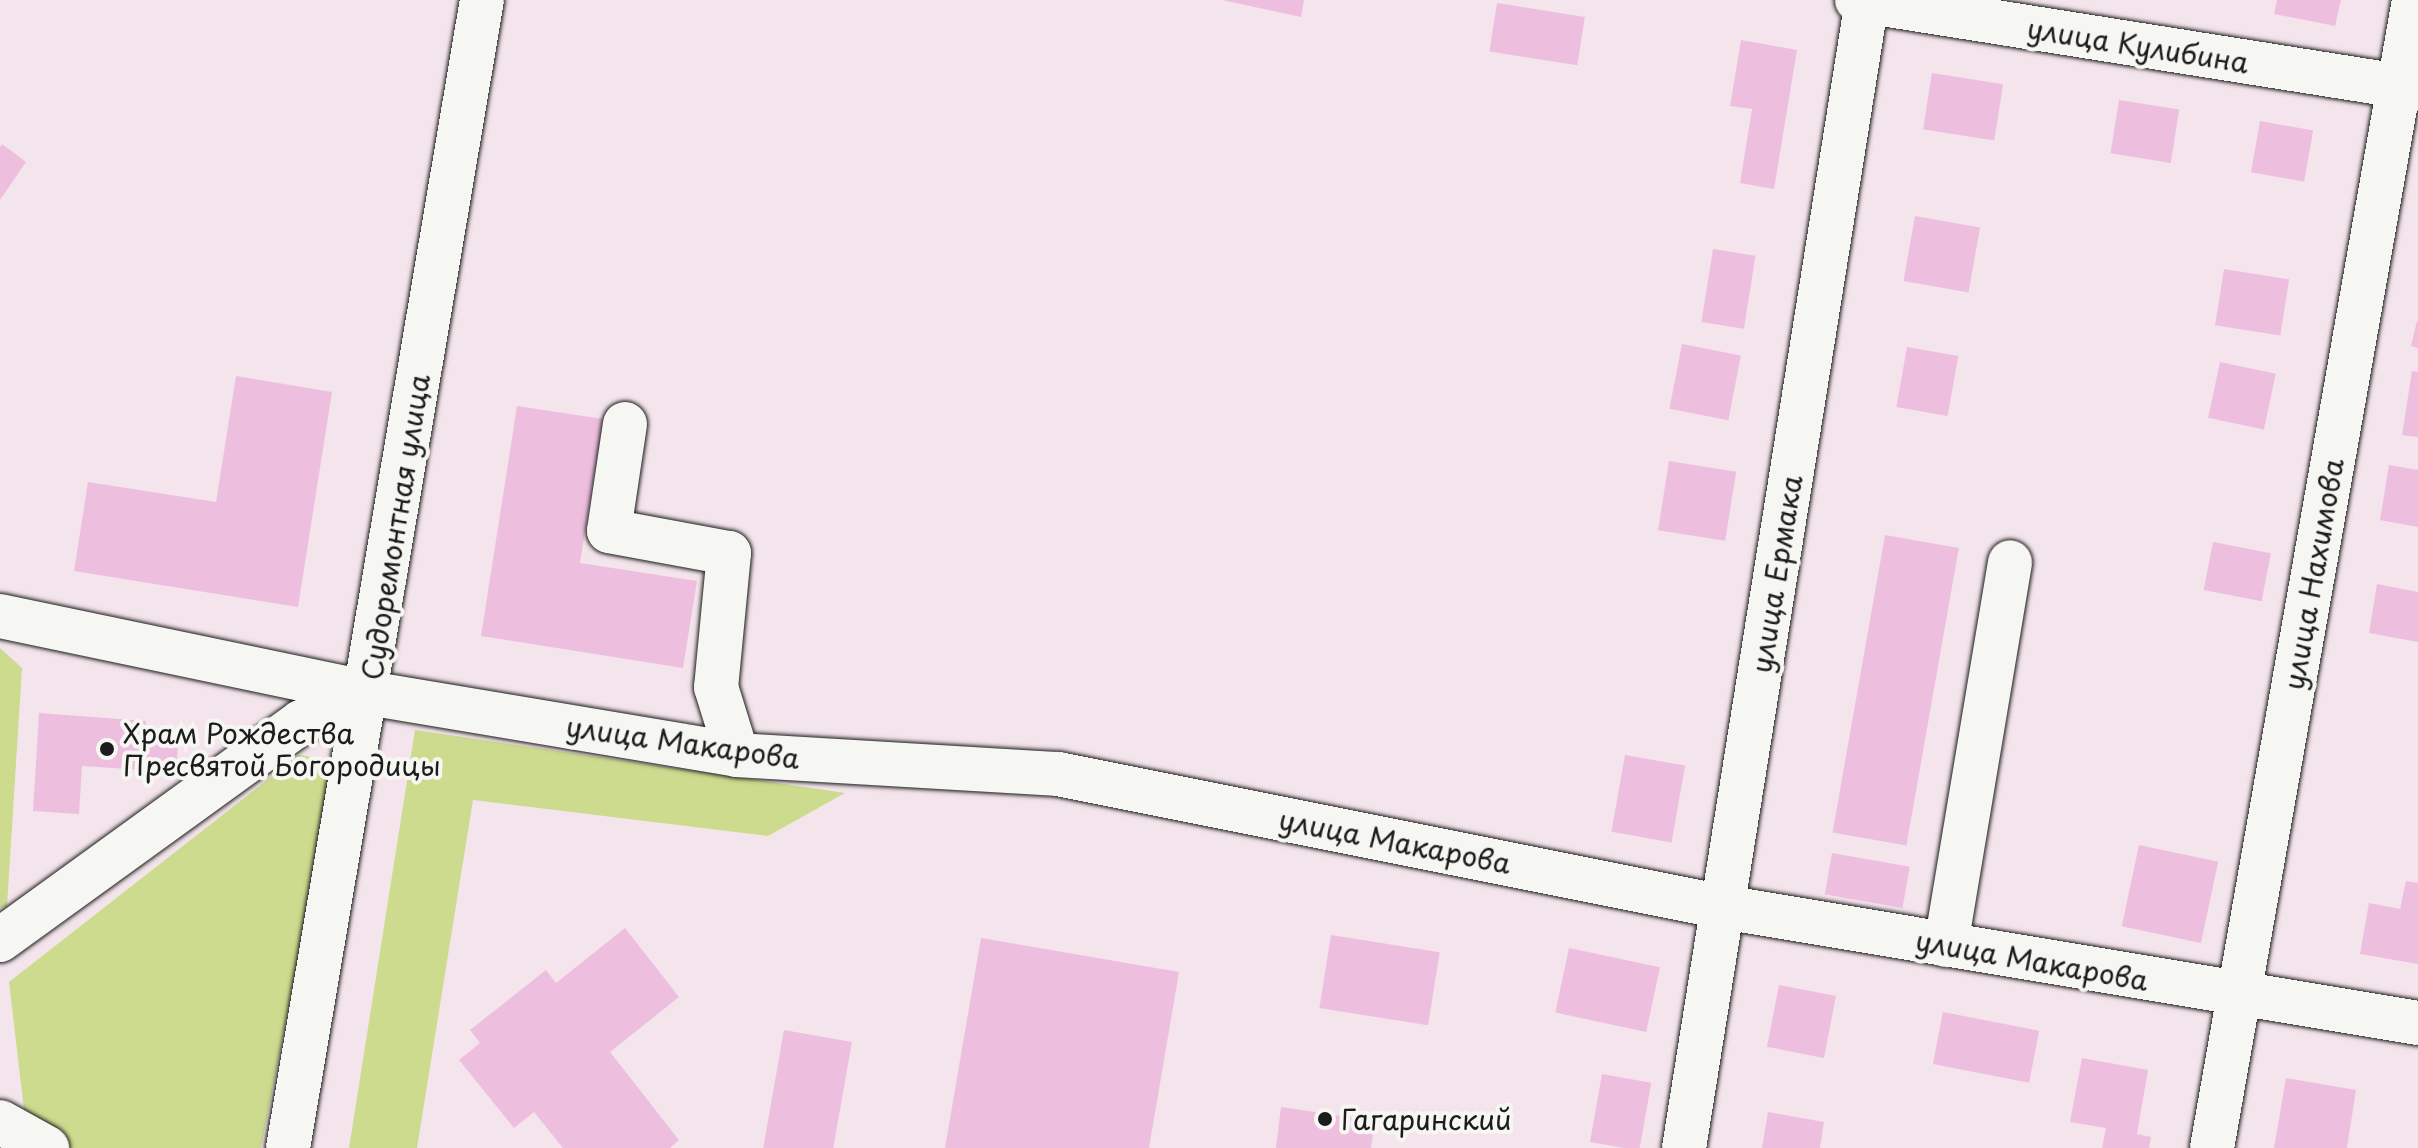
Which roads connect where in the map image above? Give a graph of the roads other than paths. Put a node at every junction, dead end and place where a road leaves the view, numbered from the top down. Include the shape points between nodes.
1 (482, 0) edge
2 (2414, 0) edge
3 (1864, 1) edge
4 (2409, 88) edge
5 (625, 424) dead end
6 (2010, 562) dead end
7 (0, 616) edge
8 (368, 693) junction
9 (737, 755) junction
10 (1723, 907) junction
11 (0, 940) edge
12 (1946, 945) junction
13 (2236, 996) junction
14 (2418, 1023) edge
15 (0, 1122) edge
16 (47, 1148) edge
17 (288, 1148) edge
18 (1684, 1148) edge
19 (2212, 1148) edge

1 - 8 street, Судоремонтная улица
2 - 4 street, улица Нахимова
3 - 4 street, улица Кулибина
3 - 10 street, улица Ермака
4 - 13 street, улица Нахимова
5 - 9 street via 609,531 729,553 716,687
6 - 12 street
7 - 8 street, улица Макарова
8 - 9 street, улица Макарова
8 - 11 street via 301,722
8 - 17 street, Судоремонтная улица
9 - 10 street, улица Макарова via 1058,774
10 - 12 street, улица Макарова
10 - 18 street, улица Ермака
12 - 13 street, улица Макарова
13 - 14 street, улица Макарова
13 - 19 street, улица Нахимова
15 - 16 street

